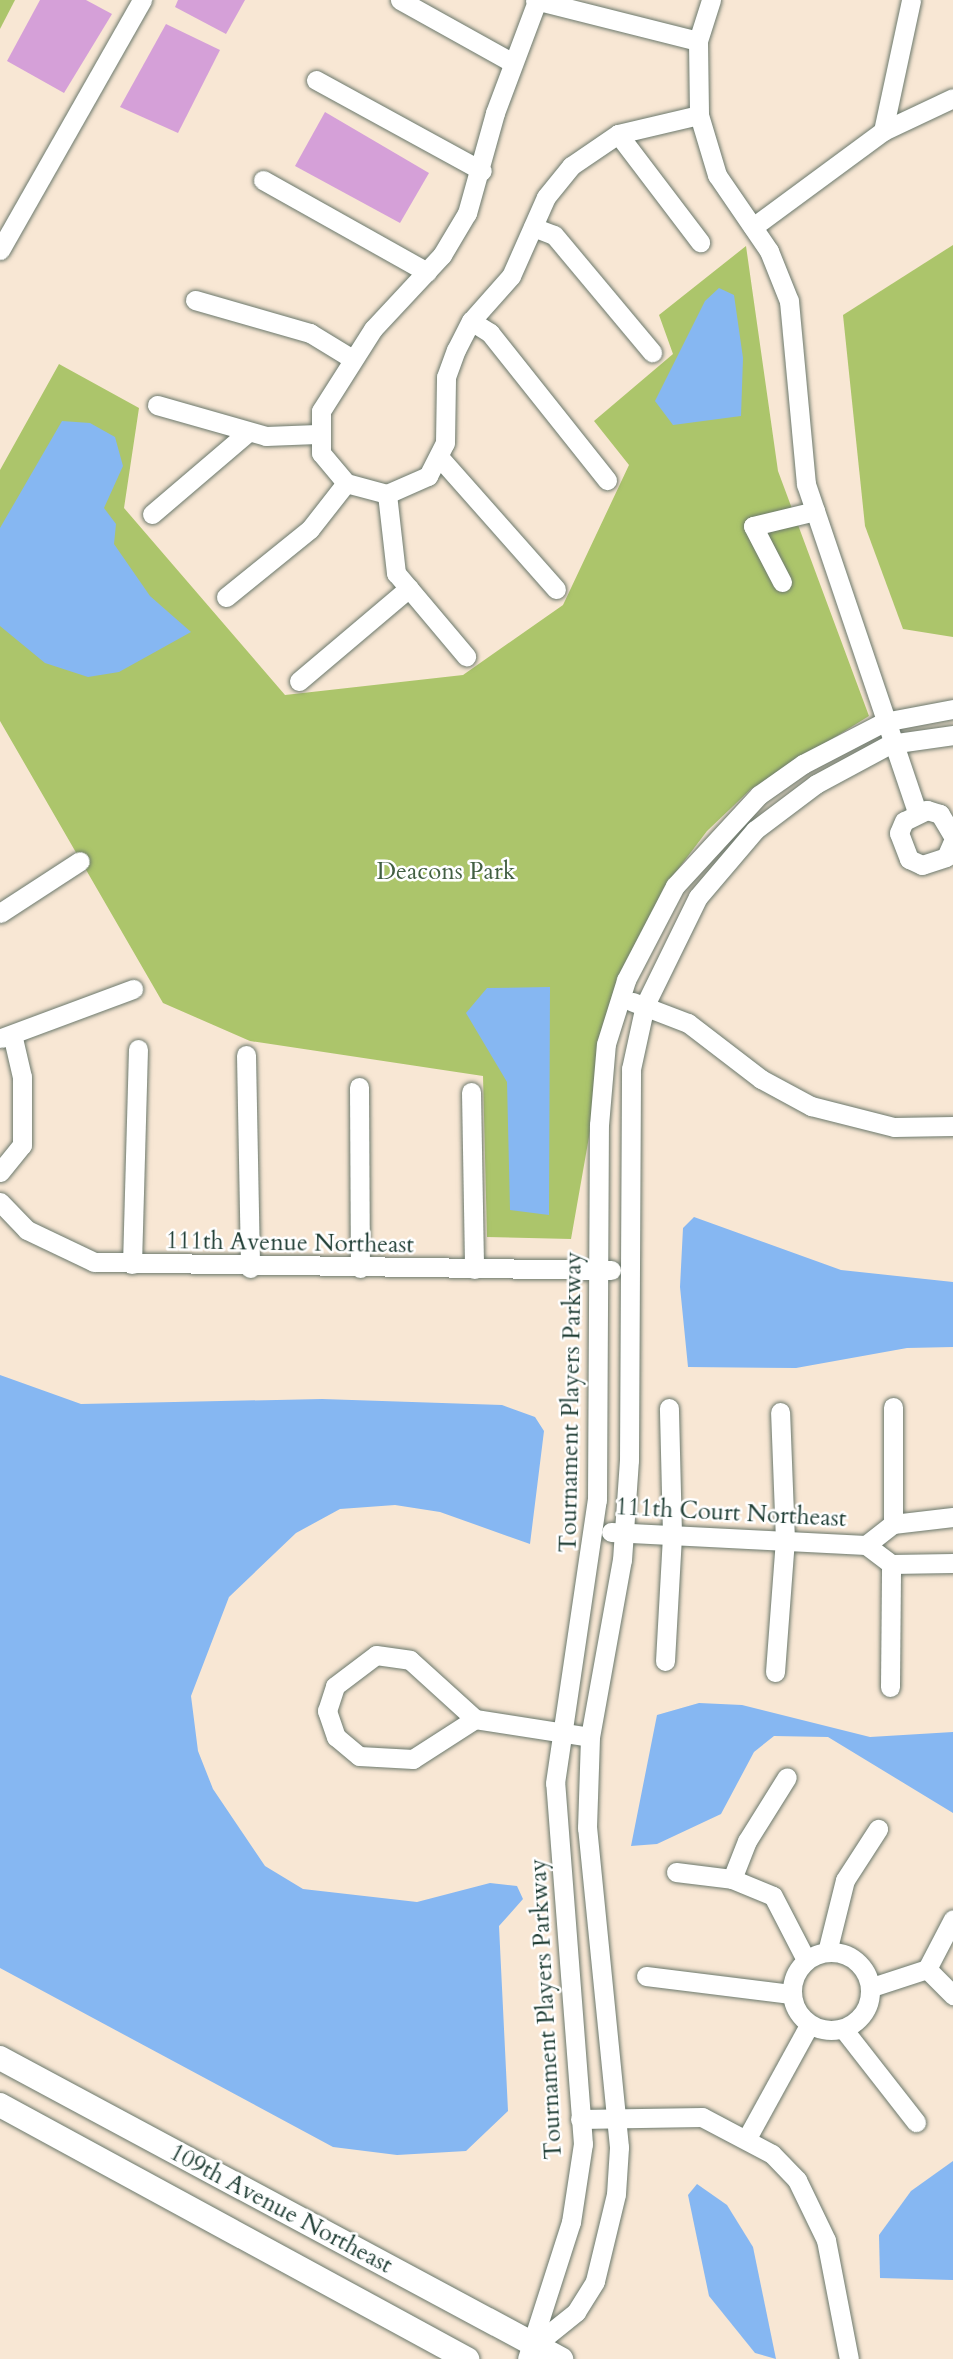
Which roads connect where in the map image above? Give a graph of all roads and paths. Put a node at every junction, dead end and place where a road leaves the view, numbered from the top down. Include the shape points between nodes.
1 (142, 0) edge
2 (400, 0) edge
3 (536, 0) edge
4 (711, 0) edge
5 (911, 0) edge
6 (698, 41) junction
7 (513, 62) junction
8 (316, 80) dead end
9 (953, 98) edge
10 (699, 115) junction
11 (883, 131) junction
12 (618, 134) junction
13 (482, 171) junction
14 (262, 180) dead end
15 (533, 226) junction
16 (753, 227) junction
17 (701, 242) dead end
18 (0, 250) edge
19 (427, 272) junction
20 (195, 300) dead end
21 (471, 321) junction
22 (652, 352) dead end
23 (351, 358) junction
24 (157, 405) dead end
25 (248, 432) junction
26 (317, 434) junction
27 (440, 458) junction
28 (607, 480) dead end
29 (346, 483) junction
30 (387, 494) junction
31 (816, 511) junction
32 (152, 514) dead end
33 (782, 582) dead end
34 (409, 588) junction
35 (556, 589) dead end
36 (226, 597) dead end
37 (466, 656) dead end
38 (299, 681) dead end
39 (953, 709) edge
40 (884, 722) junction
41 (953, 735) edge
42 (890, 744) junction
43 (917, 812) junction
44 (953, 838) edge
45 (80, 861) dead end
46 (0, 913) edge
47 (133, 989) dead end
48 (619, 999) junction
49 (645, 1005) junction
50 (6, 1038) edge
51 (138, 1049) dead end
52 (246, 1055) dead end
53 (359, 1087) dead end
54 (471, 1092) dead end
55 (953, 1126) edge
56 (0, 1172) edge
57 (0, 1202) edge
58 (132, 1265) junction
59 (250, 1268) junction
60 (360, 1268) junction
61 (474, 1269) junction
62 (599, 1270) junction
63 (626, 1270) junction
64 (892, 1407) dead end
65 (669, 1408) dead end
66 (779, 1412) dead end
67 (953, 1517) edge
68 (893, 1524) junction
69 (594, 1532) junction
70 (624, 1533) junction
71 (672, 1534) junction
72 (785, 1540) junction
73 (866, 1545) junction
74 (953, 1563) edge
75 (891, 1564) junction
76 (664, 1661) dead end
77 (775, 1672) dead end
78 (890, 1687) dead end
79 (475, 1720) junction
80 (563, 1733) junction
81 (590, 1737) junction
82 (787, 1777) dead end
83 (878, 1829) dead end
84 (677, 1872) dead end
85 (733, 1879) junction
86 (953, 1919) edge
87 (827, 1951) junction
88 (806, 1960) junction
89 (927, 1969) junction
90 (646, 1976) dead end
91 (872, 1987) junction
92 (791, 1994) junction
93 (953, 1996) edge
94 (809, 2025) junction
95 (844, 2030) junction
96 (0, 2058) edge
97 (0, 2105) edge
98 (611, 2117) junction
99 (580, 2119) junction
100 (916, 2122) dead end
101 (747, 2138) junction
102 (531, 2352) edge
103 (467, 2359) edge
104 (561, 2359) edge
105 (849, 2359) edge

1 - 18 street
2 - 7 street
3 - 6 street
3 - 7 street
4 - 6 street
5 - 11 street
6 - 10 street
7 - 13 street
8 - 13 street
9 - 11 street
10 - 12 street
10 - 16 street via 717,175
11 - 16 street
12 - 15 street via 571,166
12 - 17 street
13 - 19 street via 456,234
14 - 19 street
15 - 21 street via 511,276
15 - 22 street via 554,235
16 - 31 street via 789,301 797,436
19 - 23 street
20 - 23 street via 310,333
21 - 27 street via 446,377
21 - 28 street via 490,333
23 - 26 street via 321,411
24 - 25 street
25 - 26 street via 283,438
25 - 32 street
26 - 29 street via 321,453
27 - 30 street via 428,476
27 - 35 street
29 - 30 street
29 - 36 street via 310,529
30 - 34 street via 391,556
31 - 33 street via 753,526
31 - 40 street
34 - 37 street
34 - 38 street
39 - 40 street, Tournament Players Parkway
40 - 42 street
40 - 48 street, Tournament Players Parkway via 803,764 714,838 675,886
41 - 42 street
42 - 43 street
42 - 49 street via 816,784 732,852 672,940
43 - 44 street via 940,814
43 - 44 street via 899,833 909,859 933,864 946,857
45 - 46 street
47 - 50 street
48 - 49 street
48 - 62 street, Tournament Players Parkway via 606,1044 599,1125
49 - 55 street via 688,1023 761,1079 811,1105 894,1127
49 - 63 street via 631,1069
50 - 56 street via 22,1077 22,1145
51 - 58 street
52 - 59 street
53 - 60 street
54 - 61 street
57 - 58 street, 111th Avenue Northeast via 52,1245 94,1262
58 - 59 street, 111th Avenue Northeast
59 - 60 street, 111th Avenue Northeast
60 - 61 street, 111th Avenue Northeast
61 - 62 street, 111th Avenue Northeast
62 - 63 street, 111th Avenue Northeast
62 - 69 street, Tournament Players Parkway
63 - 70 street
64 - 68 street
65 - 71 street
66 - 72 street
67 - 68 street
68 - 73 street
69 - 70 street, 111th Court Northeast
69 - 80 street, Tournament Players Parkway
70 - 71 street, 111th Court Northeast
70 - 81 street
71 - 72 street, 111th Court Northeast
71 - 76 street
72 - 73 street, 111th Court Northeast
72 - 77 street
73 - 75 street
74 - 75 street
75 - 78 street
79 - 79 street via 410,1660 393,1655 357,1666 335,1686 327,1711 336,1737 359,1756 385,1761 413,1759
79 - 80 street
80 - 81 street
80 - 99 street, Tournament Players Parkway via 555,1783
81 - 98 street via 587,1828
82 - 85 street via 747,1841
83 - 87 street via 845,1880
84 - 85 street
85 - 88 street via 773,1896
86 - 89 street
87 - 88 street
87 - 91 street via 860,1963
88 - 92 street
89 - 91 street
89 - 93 street
90 - 92 street
91 - 95 street via 860,2020
92 - 94 street
94 - 95 street
94 - 101 street
95 - 100 street
96 - 102 main road, 109th Avenue Northeast
97 - 103 main road, 109th Avenue Northeast
98 - 99 street
98 - 101 street via 676,2113
98 - 102 street via 619,2147 616,2194 594,2281 576,2312
99 - 102 street, Tournament Players Parkway via 578,2189
101 - 105 street via 780,2163 814,2207
102 - 104 main road, 109th Avenue Northeast

